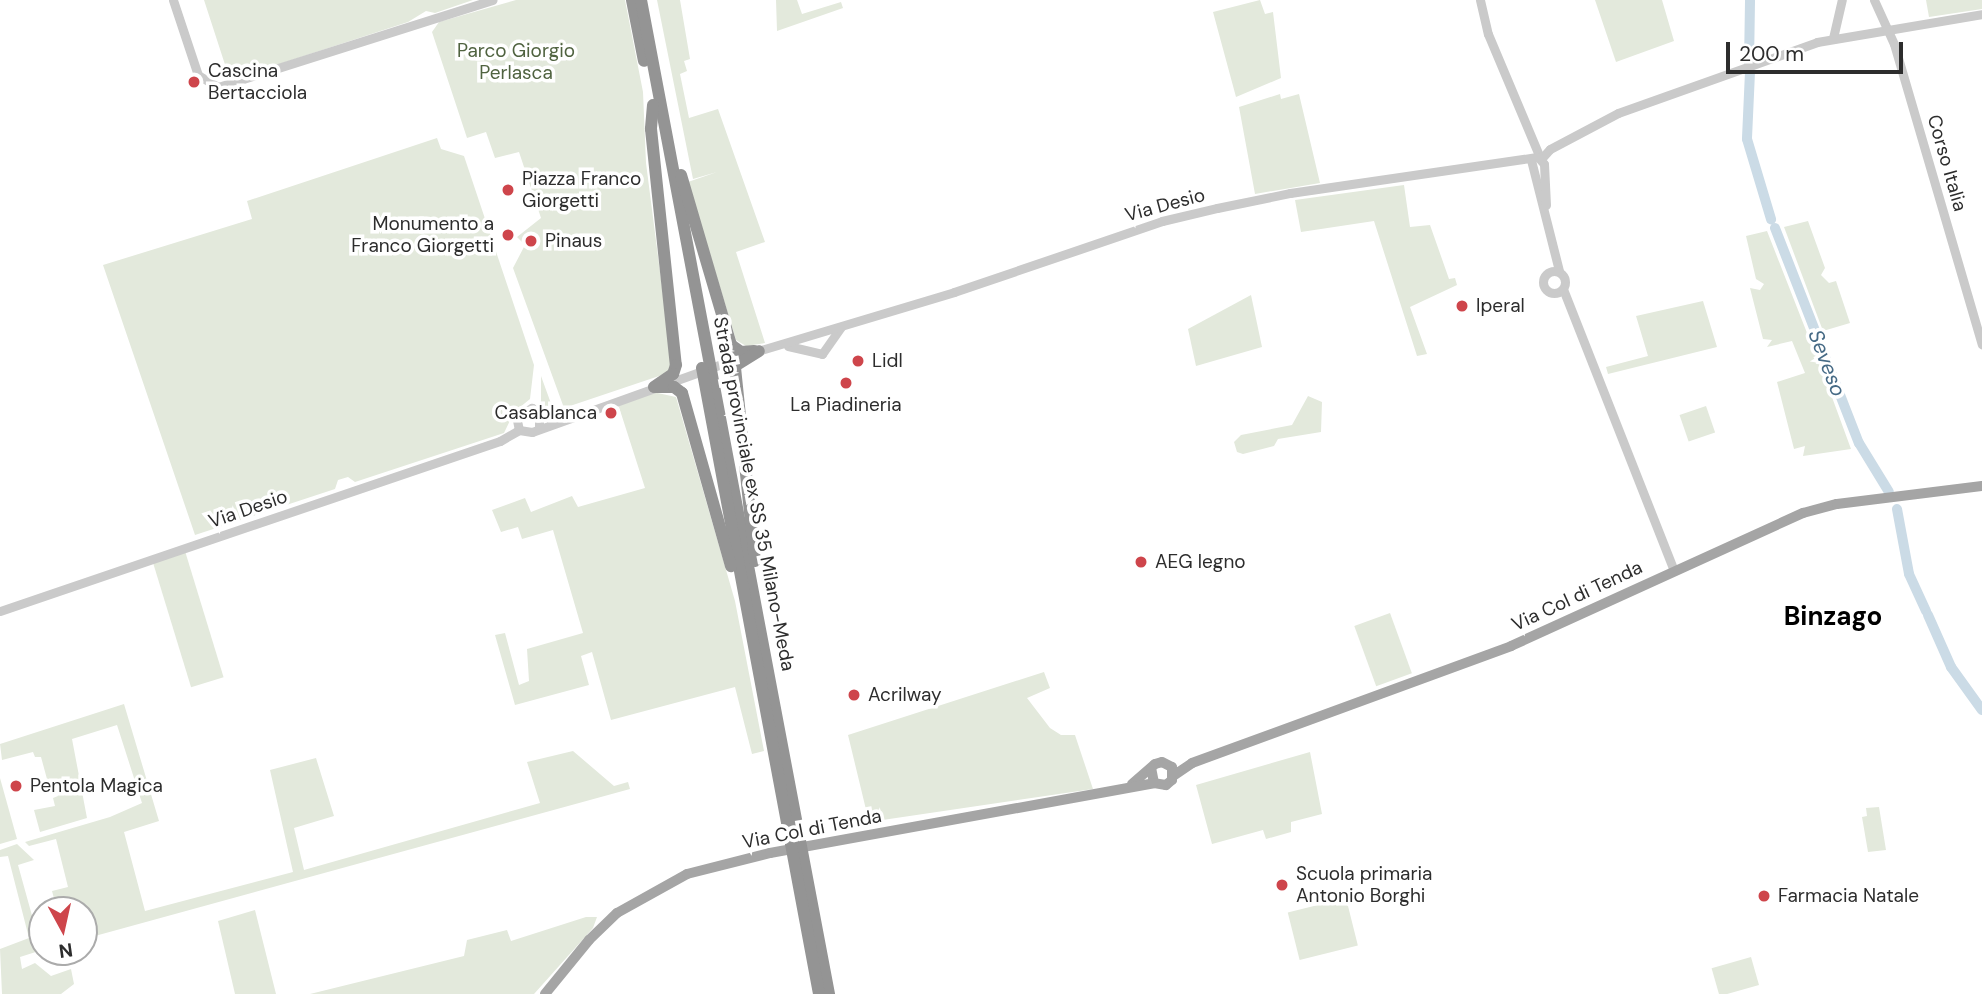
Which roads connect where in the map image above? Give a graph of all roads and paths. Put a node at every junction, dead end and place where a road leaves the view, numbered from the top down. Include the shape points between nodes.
1 (173, 0) edge
2 (494, 0) edge
3 (632, 0) edge
4 (641, 0) edge
5 (1480, 0) edge
6 (1842, 0) edge
7 (1874, 0) edge
8 (1982, 14) edge
9 (1890, 31) junction
10 (1833, 38) junction
11 (653, 105) junction
12 (669, 149) junction
13 (1536, 161) junction
14 (1556, 269) junction
15 (1561, 292) junction
16 (810, 338) junction
17 (825, 339) junction
18 (1982, 344) edge
19 (782, 345) junction
20 (760, 350) junction
21 (810, 351) junction
22 (654, 387) junction
23 (540, 422) junction
24 (517, 427) junction
25 (1982, 486) edge
26 (1674, 571) junction
27 (0, 611) edge
28 (757, 614) junction
29 (751, 635) junction
30 (1192, 763) junction
31 (1169, 764) junction
32 (1151, 768) junction
33 (1173, 776) junction
34 (1154, 783) junction
35 (1129, 785) junction
36 (544, 994) edge
37 (819, 994) edge
38 (829, 994) edge

1 - 2 street via 202,80 224,86
3 - 11 highway, Strada provinciale ex SS 35 Milano-Meda
4 - 12 highway, Strada provinciale ex SS 35 Milano-Meda
5 - 13 street via 1488,34
6 - 10 street
7 - 9 street, Corso Italia
8 - 9 street
9 - 10 street
9 - 18 street, Corso Italia
10 - 13 street via 1618,113
11 - 22 highway via 651,129 676,365 673,373
11 - 29 highway, Strada provinciale ex SS 35 Milano-Meda
12 - 20 highway via 731,345 741,352
12 - 28 highway, Strada provinciale ex SS 35 Milano-Meda
13 - 14 street
13 - 17 street, Via Desio via 1290,193 1162,221 843,326
14 - 15 street
14 - 15 street via 1545,277 1547,290
15 - 26 street via 1608,397
16 - 17 street
16 - 19 street
16 - 21 street
17 - 21 street via 822,354
19 - 20 street
19 - 21 street
20 - 22 street
20 - 28 highway via 735,366
22 - 23 street
22 - 29 highway via 674,387 681,393
23 - 24 street via 528,433
23 - 24 street via 527,407 516,415
24 - 27 street, Via Desio via 506,437
25 - 26 main road, Via Col di Tenda via 1885,497 1797,515
26 - 30 main road, Via Col di Tenda via 1511,646
28 - 38 highway, Strada provinciale ex SS 35 Milano-Meda
29 - 37 highway, Strada provinciale ex SS 35 Milano-Meda
30 - 31 main road, Via Col di Tenda
30 - 33 main road, Via Col di Tenda
31 - 32 main road, Via Col di Tenda via 1158,762
31 - 33 main road
32 - 34 main road
32 - 35 main road, Via Col di Tenda
33 - 34 main road, Via Col di Tenda via 1166,785
34 - 35 main road, Via Col di Tenda
35 - 36 main road, Via Col di Tenda via 687,873 653,890 589,940

